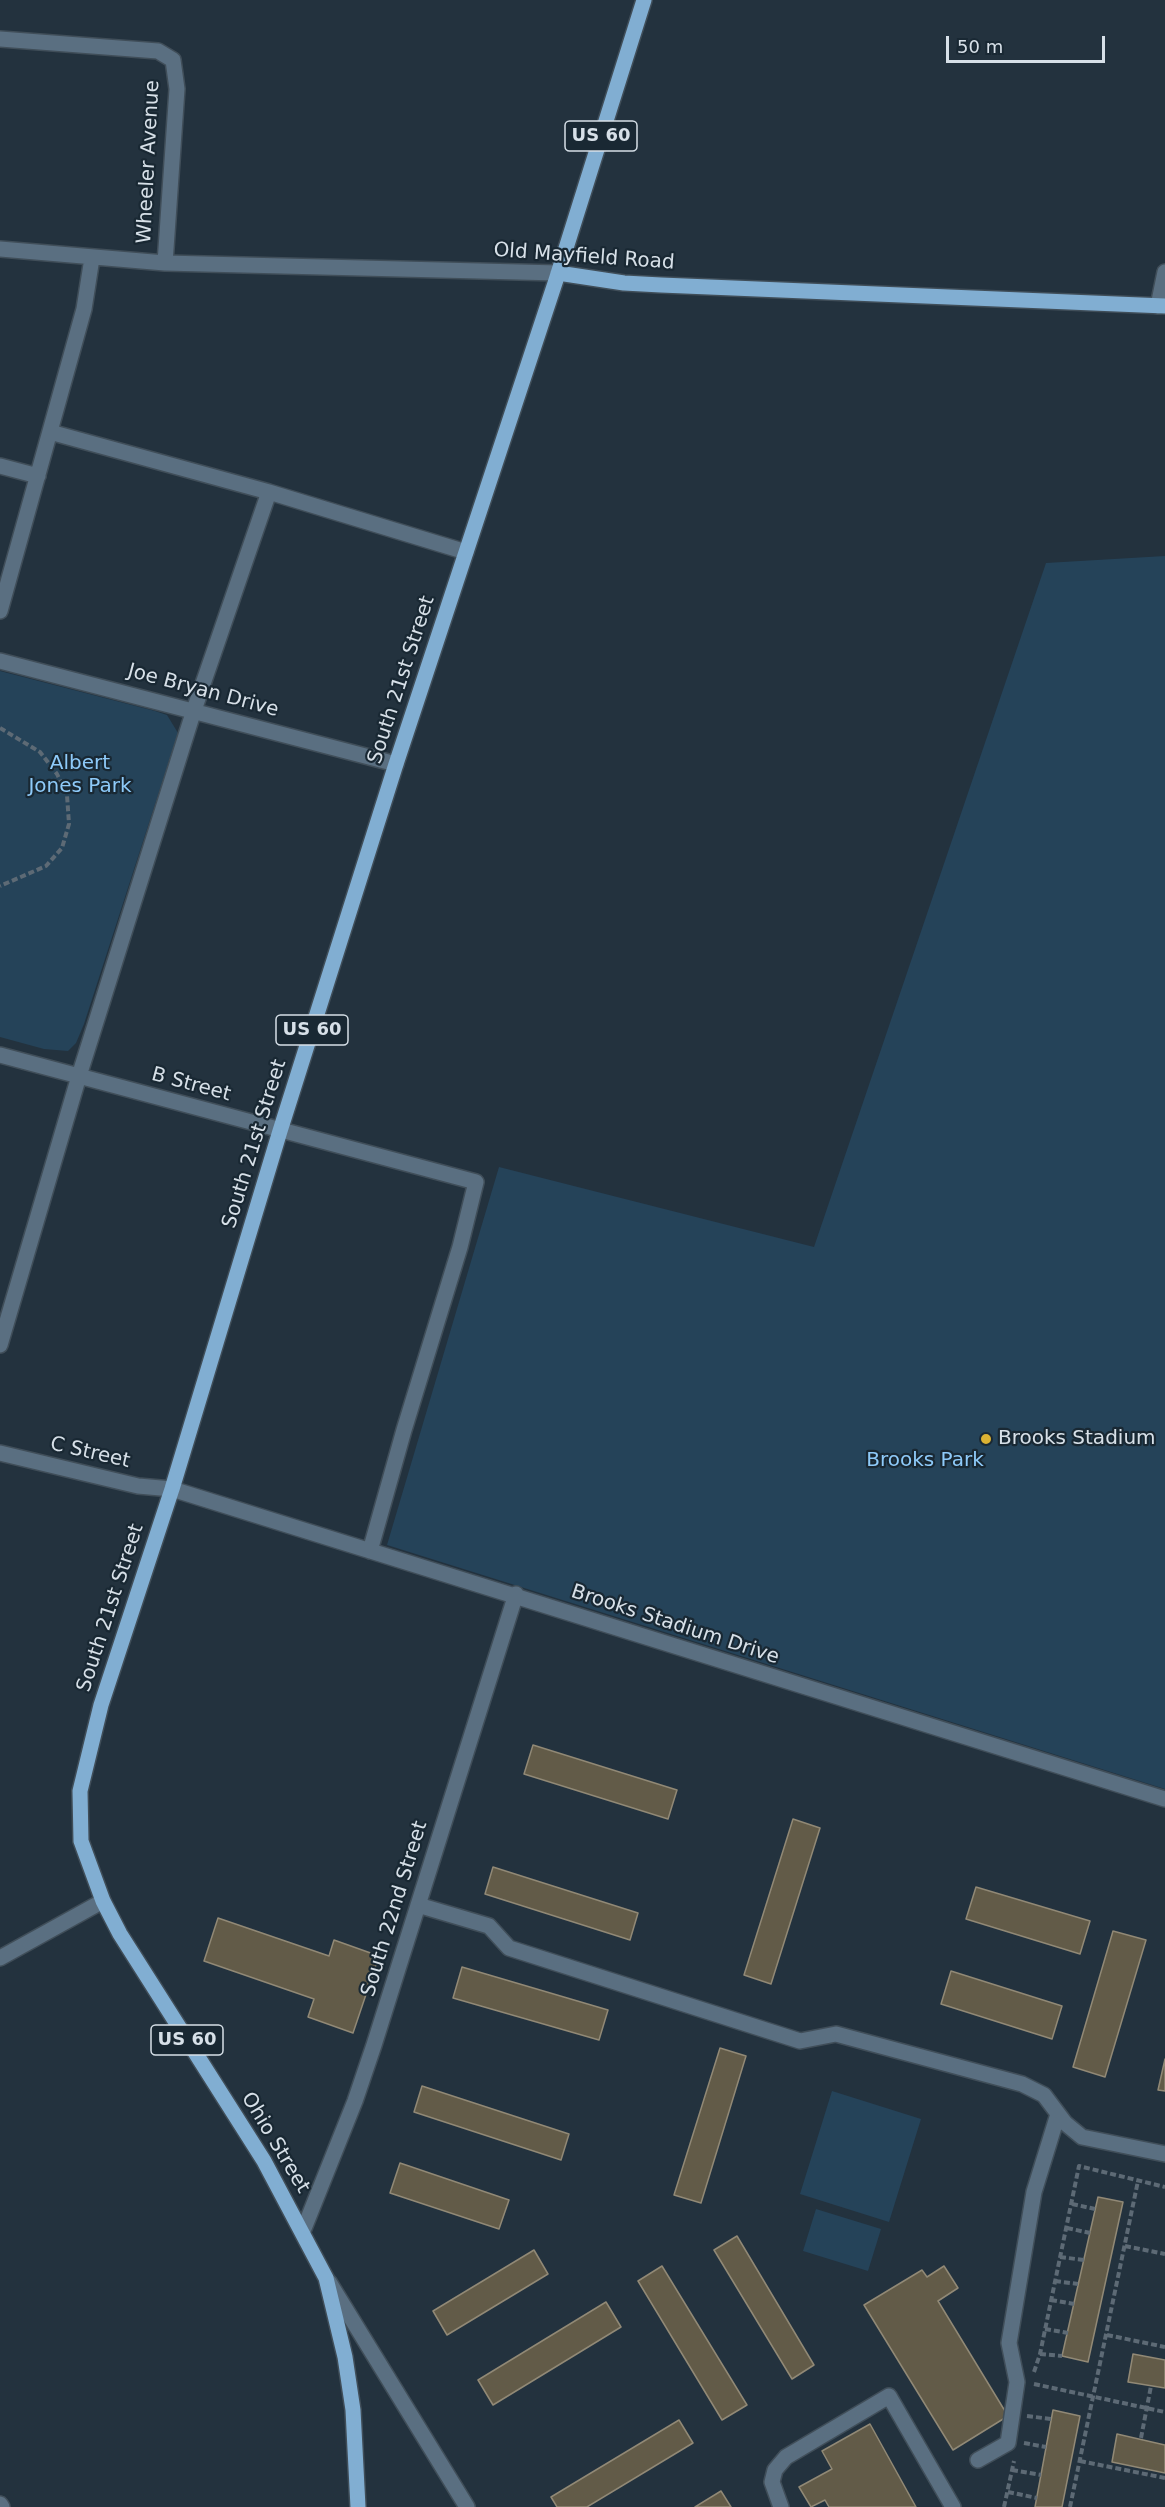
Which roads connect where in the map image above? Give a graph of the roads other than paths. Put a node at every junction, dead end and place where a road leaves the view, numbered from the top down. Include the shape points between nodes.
1 (644, 0) edge
2 (0, 39) edge
3 (0, 249) edge
4 (92, 258) junction
5 (165, 263) junction
6 (1165, 272) edge
7 (558, 273) junction
8 (1161, 306) edge
9 (50, 432) junction
10 (0, 466) edge
11 (38, 476) junction
12 (269, 492) junction
13 (466, 552) junction
14 (0, 611) edge
15 (0, 661) edge
16 (194, 710) junction
17 (396, 764) junction
18 (0, 1054) edge
19 (79, 1076) junction
20 (280, 1131) junction
21 (0, 1346) edge
22 (0, 1453) edge
23 (172, 1489) junction
24 (370, 1551) junction
25 (516, 1594) junction
26 (80, 1791) joint
27 (1165, 1799) edge
28 (103, 1901) junction
29 (418, 1905) junction
30 (0, 1958) edge
31 (1058, 2114) junction
32 (1165, 2154) edge
33 (303, 2231) junction
34 (326, 2278) junction
35 (978, 2460) dead end
36 (358, 2507) edge
37 (467, 2507) edge
38 (782, 2507) edge
39 (953, 2507) edge

1 - 7 main road, US 60
2 - 5 street, Wheeler Avenue via 158,51 173,60 177,89
3 - 4 street, Old Mayfield Road
4 - 5 street, Old Mayfield Road
4 - 9 street via 84,309
5 - 7 street, Old Mayfield Road
6 - 8 street
7 - 8 main road, Old Mayfield Road via 624,283
7 - 13 main road, South 21st Street / US 60
9 - 11 street
9 - 12 street
10 - 11 street
11 - 14 street
12 - 13 street
12 - 16 street
13 - 17 main road, South 21st Street / US 60
15 - 16 street, Joe Bryan Drive
16 - 17 street, Joe Bryan Drive
16 - 19 street
17 - 20 main road, South 21st Street / US 60
18 - 19 street, B Street
19 - 20 street, B Street
19 - 21 street
20 - 23 main road, South 21st Street / US 60
20 - 24 street, B Street via 476,1182
22 - 23 street, C Street via 138,1486
23 - 24 street, Brooks Stadium Drive
23 - 26 main road, South 21st Street / US 60 via 101,1705
24 - 25 street, Brooks Stadium Drive
25 - 27 street, Brooks Stadium Drive via 588,1621
25 - 29 street, South 22nd Street
26 - 28 main road, Ohio Street / US 60 via 81,1841
28 - 30 street
28 - 33 main road, Ohio Street / US 60
29 - 31 street via 489,1926 509,1948 800,2042 836,2034 1022,2084 1044,2095
29 - 33 street, South 22nd Street via 355,2101
31 - 32 street via 1082,2138
31 - 35 street via 1034,2192 1009,2343 1017,2382 1008,2443
33 - 34 main road, Ohio Street / US 60
34 - 36 main road, US 60 via 353,2410
34 - 37 street, Ohio Street
38 - 39 street via 772,2482 775,2470 786,2457 889,2396

